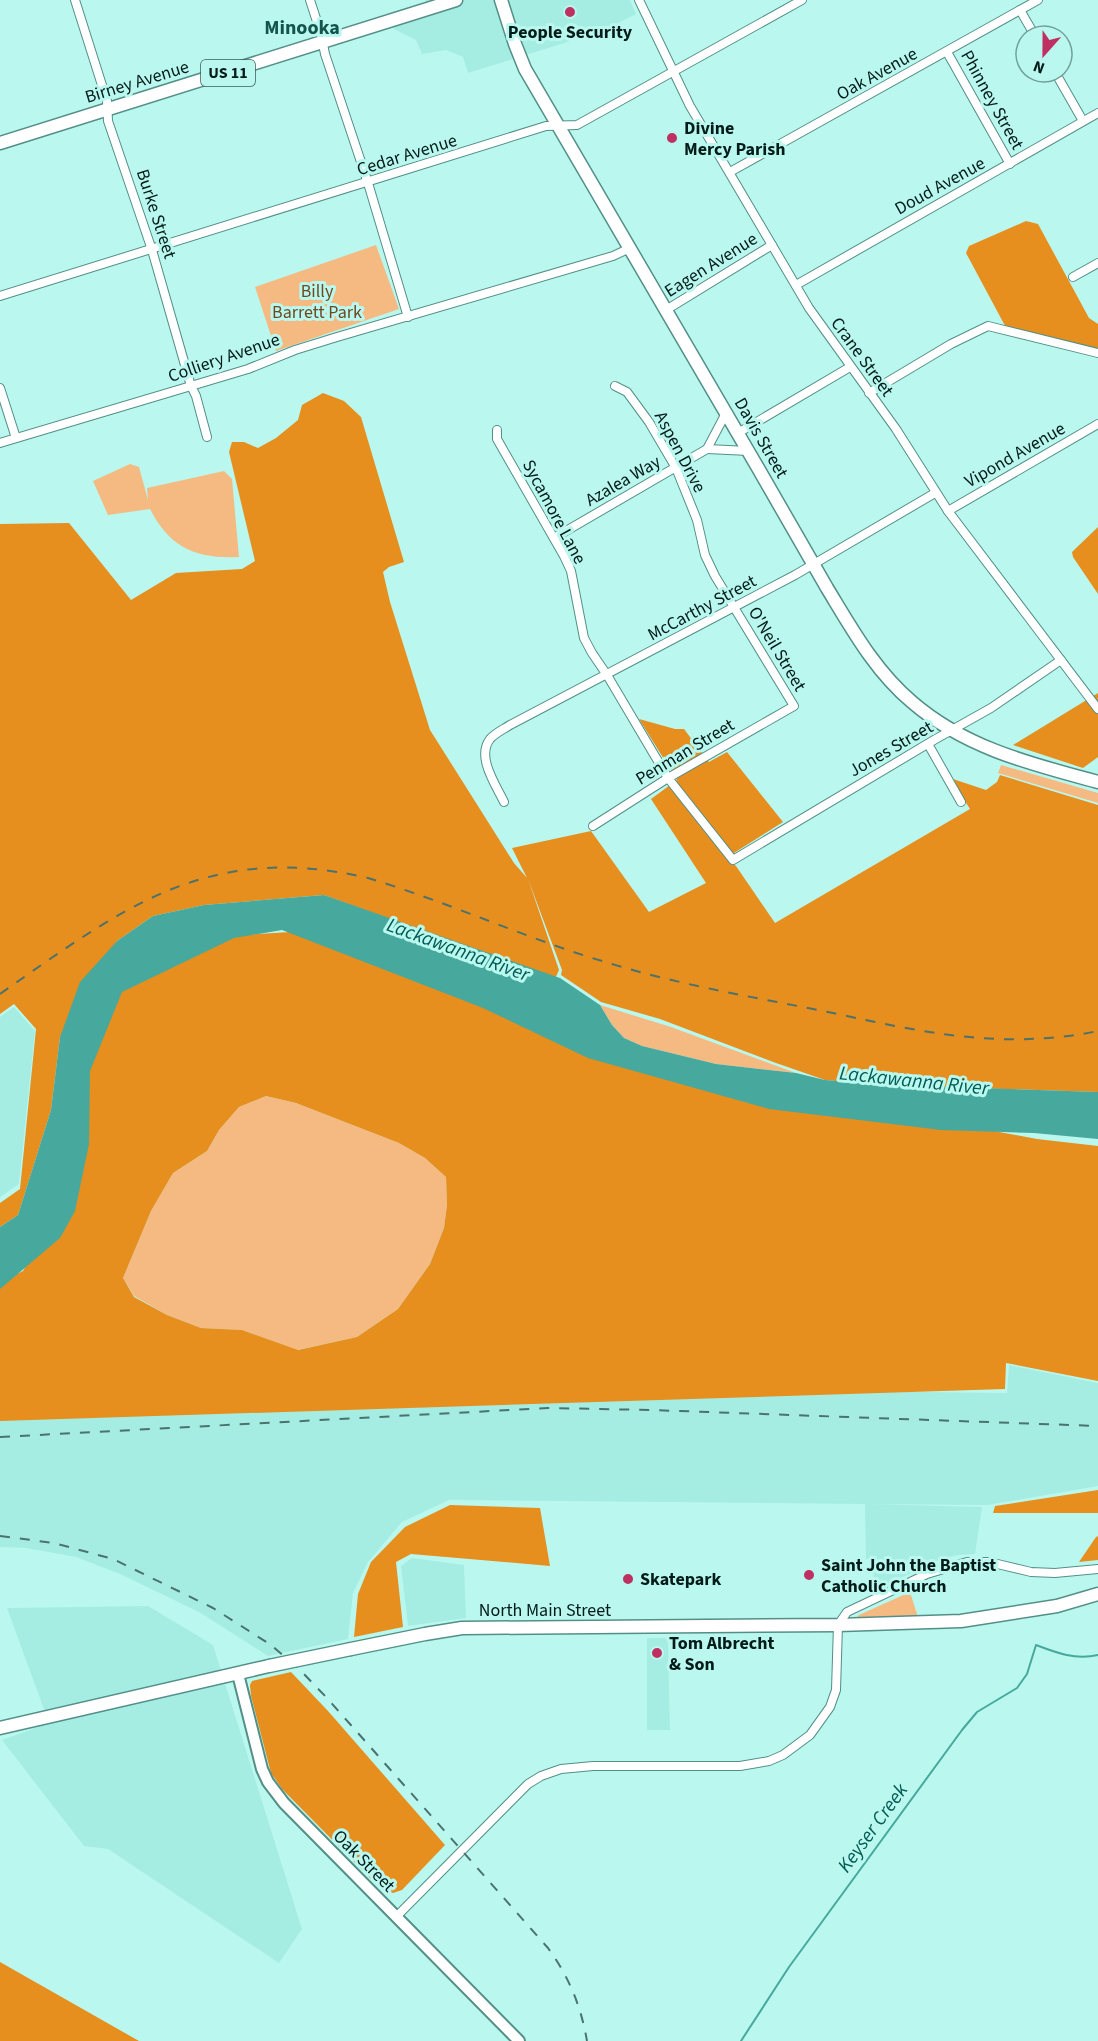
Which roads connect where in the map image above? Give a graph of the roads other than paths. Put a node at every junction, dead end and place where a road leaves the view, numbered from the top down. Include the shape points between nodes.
1 (75, 0) edge
2 (310, 0) edge
3 (456, 0) edge
4 (501, 0) edge
5 (639, 0) edge
6 (802, 0) edge
7 (1038, 0) edge
8 (1020, 10) junction
9 (1028, 24) edge
10 (322, 43) junction
11 (947, 52) junction
12 (673, 72) junction
13 (1062, 84) edge
14 (108, 110) junction
15 (1098, 112) edge
16 (1083, 121) junction
17 (558, 126) junction
18 (0, 143) edge
19 (1010, 164) junction
20 (730, 172) junction
21 (368, 183) junction
22 (772, 245) junction
23 (630, 248) junction
24 (152, 250) junction
25 (1098, 263) edge
26 (1073, 277) dead end
27 (796, 285) junction
28 (0, 296) edge
29 (666, 310) junction
30 (408, 317) junction
31 (1098, 353) edge
32 (850, 367) junction
33 (191, 386) junction
34 (615, 386) dead end
35 (0, 388) edge
36 (869, 393) junction
37 (726, 413) junction
38 (1098, 424) edge
39 (497, 430) dead end
40 (738, 432) junction
41 (207, 437) dead end
42 (16, 438) junction
43 (0, 443) edge
44 (707, 449) junction
45 (748, 451) junction
46 (676, 468) junction
47 (935, 493) junction
48 (948, 512) junction
49 (554, 538) junction
50 (814, 565) junction
51 (735, 608) junction
52 (1061, 660) junction
53 (607, 675) junction
54 (794, 706) joint
55 (1098, 709) edge
56 (952, 731) junction
57 (928, 744) junction
58 (668, 778) junction
59 (1098, 782) edge
60 (504, 802) dead end
61 (961, 802) dead end
62 (593, 826) dead end
63 (733, 860) joint
64 (1098, 1569) edge
65 (1098, 1594) edge
66 (838, 1625) junction
67 (237, 1674) junction
68 (0, 1728) edge
69 (396, 1917) junction
70 (519, 2041) edge

1 - 14 street, Burke Street
2 - 10 street
3 - 10 main road, Birney Avenue / US 11
4 - 17 main road, Davis Street via 521,60
5 - 12 street, Crane Street
6 - 12 street, Cedar Avenue
7 - 8 street, Oak Avenue
8 - 9 street
8 - 11 street, Oak Avenue
10 - 14 main road, Birney Avenue / US 11
10 - 21 street
11 - 19 street, Phinney Street
11 - 20 street, Oak Avenue
12 - 17 street, Cedar Avenue via 577,125
12 - 20 street, Crane Street
13 - 16 street
14 - 18 main road, Birney Avenue / US 11
14 - 24 street, Burke Street via 108,121
15 - 16 street, Doud Avenue
16 - 19 street, Doud Avenue
17 - 21 street, Cedar Avenue via 546,126
17 - 23 main road, Davis Street
19 - 27 street, Doud Avenue
20 - 22 street, Crane Street
21 - 24 street, Cedar Avenue
21 - 30 street
22 - 27 street, Crane Street
22 - 29 street, Eagen Avenue
23 - 29 main road, Davis Street
23 - 30 street, Colliery Avenue
24 - 28 street, Cedar Avenue
24 - 33 street, Burke Street
25 - 26 street
27 - 32 street, Crane Street
29 - 37 main road, Davis Street
30 - 33 street, Colliery Avenue
31 - 36 street via 988,326
32 - 36 street, Crane Street
32 - 40 street
33 - 41 street, Burke Street
33 - 42 street, Colliery Avenue
34 - 46 street, Aspen Drive via 627,392
35 - 42 street
36 - 47 street, Crane Street
37 - 40 main road, Davis Street
37 - 44 street
38 - 48 street, Vipond Avenue
39 - 49 street, Sycamore Lane via 497,439
40 - 45 main road, Davis Street
42 - 43 street, Colliery Avenue
44 - 45 street
44 - 46 street, Azalea Way
45 - 50 main road, Davis Street
46 - 49 street, Azalea Way
46 - 51 street, Aspen Drive via 697,520 705,555
47 - 48 street, Crane Street
47 - 50 street, McCarthy Street
48 - 52 street, Crane Street
49 - 53 street, Sycamore Lane via 571,571 584,638
50 - 51 street, McCarthy Street
50 - 56 main road, Davis Street via 877,666 911,702
51 - 53 street, McCarthy Street
51 - 54 street, O'Neil Street
52 - 55 street, Crane Street
52 - 56 street, Jones Street
53 - 58 street, Sycamore Lane
53 - 60 street, McCarthy Street via 492,736 485,761
54 - 58 street, Penman Street
56 - 57 street, Jones Street
56 - 59 main road, Davis Street via 997,753
57 - 61 street
57 - 63 street, Jones Street
58 - 62 street, Penman Street
58 - 63 street, Sycamore Lane
64 - 66 street via 1055,1574 967,1562 927,1574 847,1612
65 - 66 main road, North Main Street via 1057,1606 961,1621
66 - 67 main road, North Main Street, bridge via 462,1628
66 - 69 street via 836,1690 830,1707 810,1735 783,1755 740,1766 593,1766 561,1769 541,1776 528,1784
67 - 68 main road, North Main Street
67 - 69 street, Oak Street via 268,1782
69 - 70 street, Oak Street

